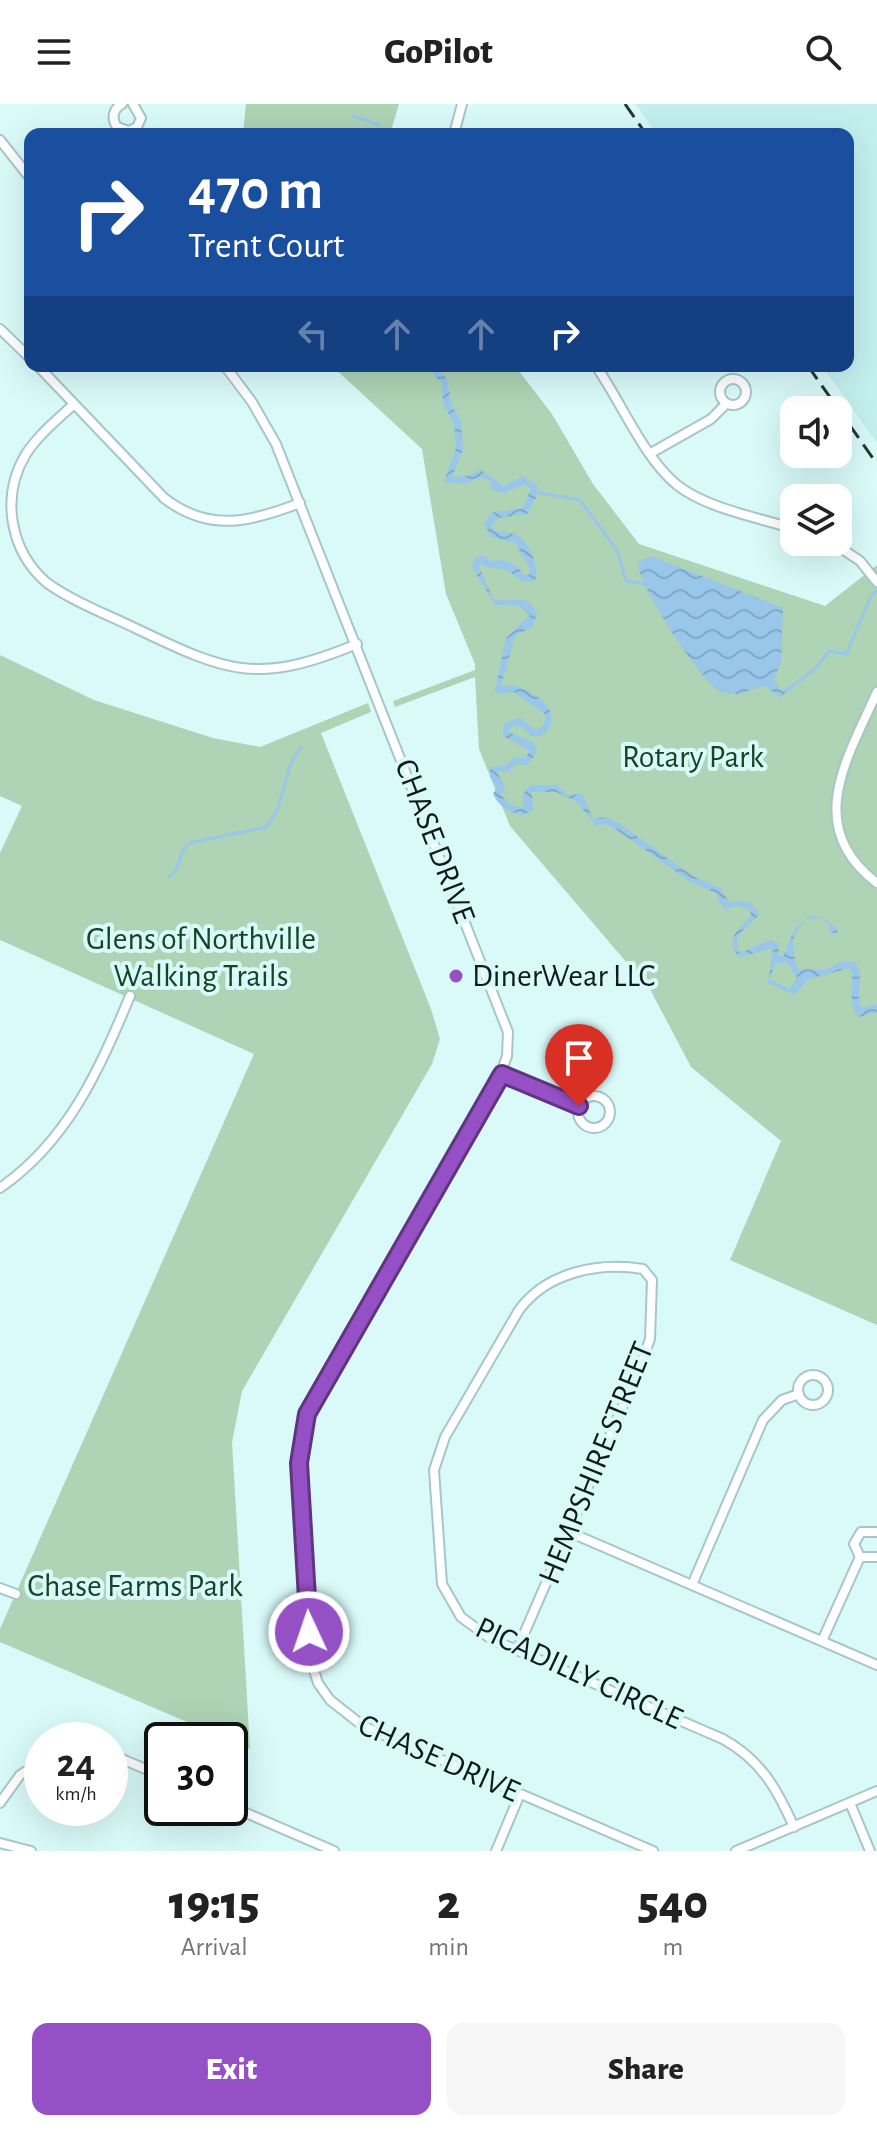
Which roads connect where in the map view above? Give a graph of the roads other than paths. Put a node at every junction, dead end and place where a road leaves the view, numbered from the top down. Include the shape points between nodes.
1 (122, 104) edge
2 (133, 104) edge
3 (462, 104) edge
4 (114, 128) edge
5 (135, 128) edge
6 (456, 128) edge
7 (0, 140) edge
8 (24, 170) edge
9 (0, 329) edge
10 (24, 352) edge
11 (44, 372) edge
12 (229, 372) edge
13 (600, 372) edge
14 (74, 404) junction
15 (726, 404) dead end
16 (651, 453) junction
17 (300, 503) junction
18 (780, 524) edge
19 (852, 556) edge
20 (877, 582) edge
21 (357, 644) junction
22 (877, 692) edge
23 (877, 883) edge
24 (130, 996) dead end
25 (502, 1074) junction
26 (579, 1106) dead end
27 (0, 1188) edge
28 (648, 1272) joint
29 (799, 1394) dead end
30 (569, 1532) junction
31 (877, 1532) edge
32 (860, 1557) junction
33 (877, 1557) edge
34 (692, 1585) junction
35 (0, 1588) edge
36 (16, 1594) dead end
37 (822, 1641) junction
38 (517, 1650) junction
39 (877, 1665) edge
40 (24, 1772) edge
41 (877, 1791) edge
42 (520, 1794) junction
43 (0, 1803) edge
44 (850, 1803) junction
45 (248, 1814) edge
46 (794, 1827) junction
47 (0, 1843) edge
48 (31, 1851) edge
49 (334, 1851) edge
50 (496, 1851) edge
51 (653, 1851) edge
52 (736, 1851) edge
53 (870, 1851) edge

1 - 4 street via 114,114
2 - 5 street via 141,114
3 - 6 street
7 - 8 street
9 - 10 street
11 - 14 street
12 - 17 street, CHASE DRIVE via 265,423
13 - 16 street
14 - 17 street via 164,498 195,516 244,522
14 - 21 street via 26,453 13,486 17,541 47,583 217,664 281,669
15 - 16 street via 711,419
16 - 18 street via 665,474 692,494
17 - 21 street, CHASE DRIVE
19 - 20 street
21 - 25 street, CHASE DRIVE via 505,1022 508,1046
22 - 23 street via 838,786 835,813 851,857
24 - 27 street via 75,1111 48,1146
25 - 26 street
25 - 42 street, CHASE DRIVE via 307,1414 299,1463 310,1649 324,1691 339,1710 363,1726
28 - 30 street, HEMPSHIRE STREET via 653,1284 650,1339
28 - 38 street, PICADILLY CIRCLE via 580,1271 536,1291 515,1317 438,1452 435,1509 446,1593 475,1630
29 - 34 street via 782,1400 763,1420
30 - 34 street
30 - 38 street, HEMPSHIRE STREET
31 - 32 street via 857,1535 854,1549
32 - 33 street
32 - 37 street
34 - 37 street
35 - 36 street
37 - 39 street
38 - 46 street, PICADILLY CIRCLE via 734,1745 772,1781
40 - 43 street
41 - 44 street
42 - 50 street
42 - 51 street, CHASE DRIVE
44 - 46 street
44 - 53 street
45 - 49 street
46 - 52 street
47 - 48 street

